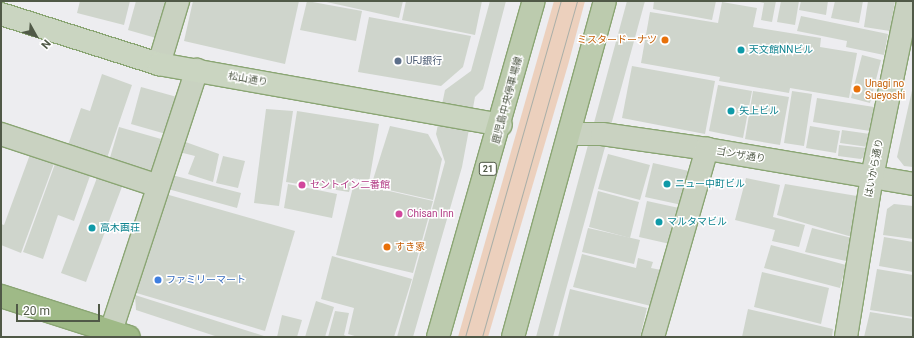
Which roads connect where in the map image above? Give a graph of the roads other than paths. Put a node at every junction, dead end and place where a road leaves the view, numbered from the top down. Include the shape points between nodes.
1 (178, 1) edge
2 (534, 1) edge
3 (605, 1) edge
4 (908, 1) edge
5 (1, 14) edge
6 (160, 64) junction
7 (196, 70) junction
8 (501, 124) junction
9 (1, 134) edge
10 (569, 134) junction
11 (707, 149) junction
12 (872, 176) junction
13 (913, 184) edge
14 (158, 186) junction
15 (1, 296) edge
16 (120, 334) edge
17 (438, 337) edge
18 (513, 337) edge
19 (653, 337) edge
20 (846, 337) edge

1 - 6 street
2 - 8 main road, 鹿児島中央停車場線 / 21
3 - 10 main road
4 - 12 street, はいから通り
5 - 6 street, 松山通り
6 - 7 street, 松山通り
7 - 8 street, 松山通り
7 - 14 street
8 - 17 main road, 鹿児島中央停車場線 / 21
9 - 14 street
10 - 11 street, ゴンザ通り via 602,134
10 - 18 main road
11 - 12 street, ゴンザ通り
11 - 19 street
12 - 13 street, ゴンザ通り
12 - 20 street, はいから通り
14 - 16 street
15 - 16 highway

